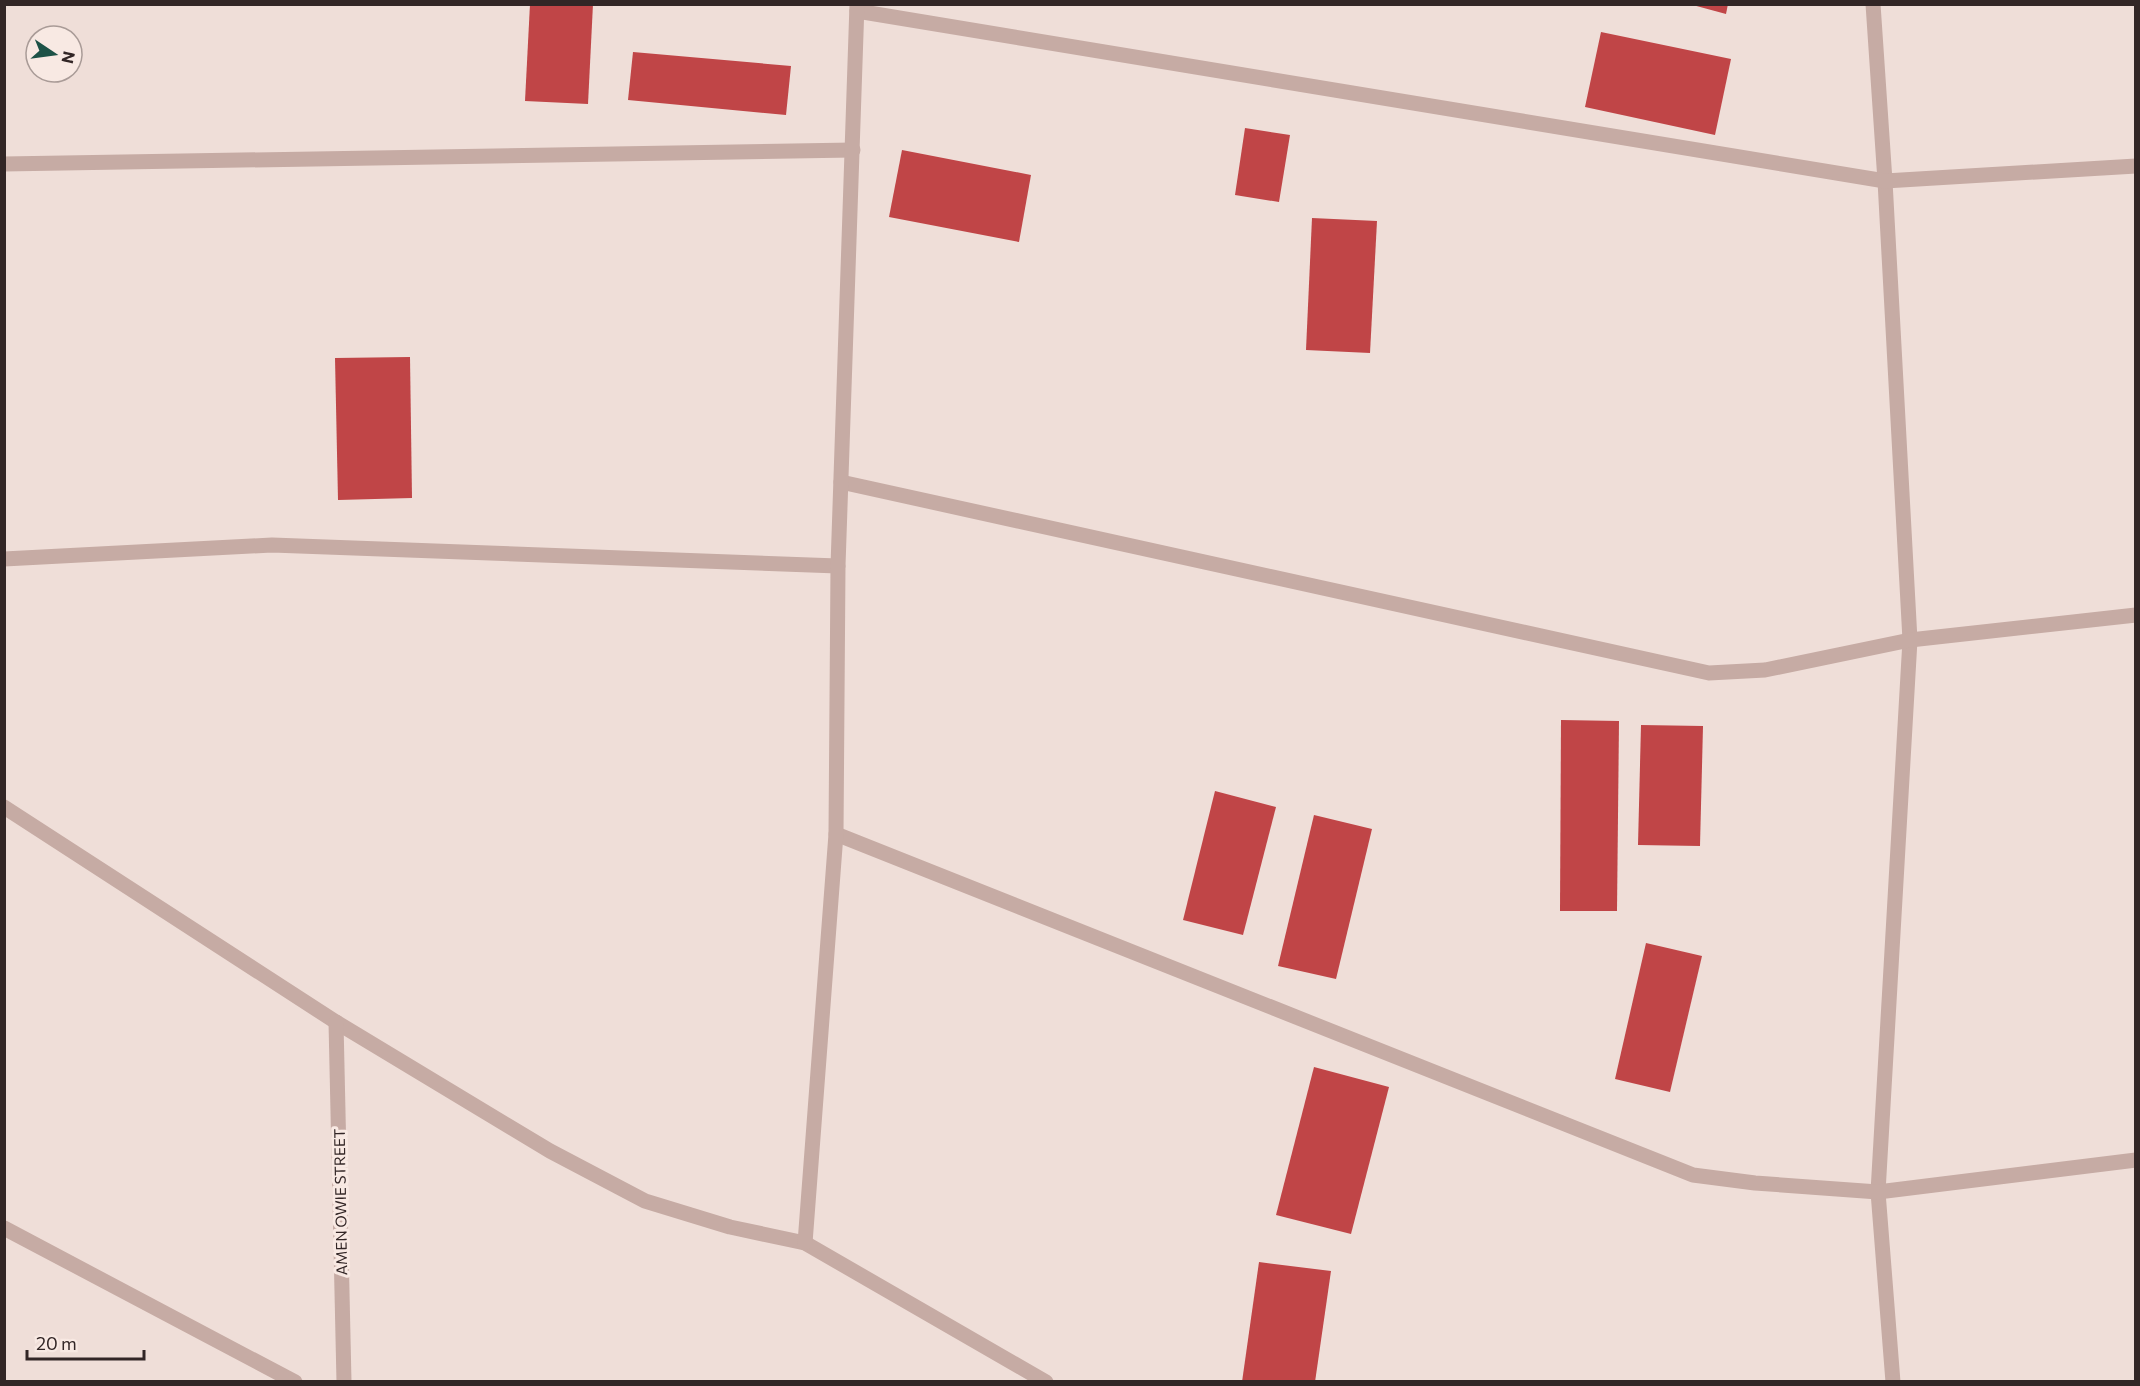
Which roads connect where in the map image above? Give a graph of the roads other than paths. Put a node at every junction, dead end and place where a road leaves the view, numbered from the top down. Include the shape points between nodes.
1 (1872, 4) edge
2 (857, 8) edge
3 (853, 150) junction
4 (4, 164) edge
5 (2136, 166) edge
6 (1885, 181) junction
7 (841, 482) junction
8 (4, 559) edge
9 (838, 566) junction
10 (2136, 615) edge
11 (1910, 640) junction
12 (4, 807) edge
13 (836, 834) junction
14 (336, 1022) junction
15 (2136, 1160) edge
16 (1878, 1192) junction
17 (4, 1228) edge
18 (805, 1243) junction
19 (295, 1382) edge
20 (344, 1382) edge
21 (1046, 1382) edge
22 (1893, 1382) edge

1 - 6 street
2 - 3 street
2 - 6 street
3 - 4 street
3 - 7 street
5 - 6 street
6 - 11 street
7 - 9 street
7 - 11 street via 1709,673 1765,670
8 - 9 street via 272,545
9 - 13 street
10 - 11 street
11 - 16 street
12 - 14 street
13 - 16 street via 1693,1175
13 - 18 street
14 - 18 street via 550,1151 645,1201 730,1227
14 - 20 street, AMEN OWIE STREET
15 - 16 street
16 - 22 street
17 - 19 street
18 - 21 street

